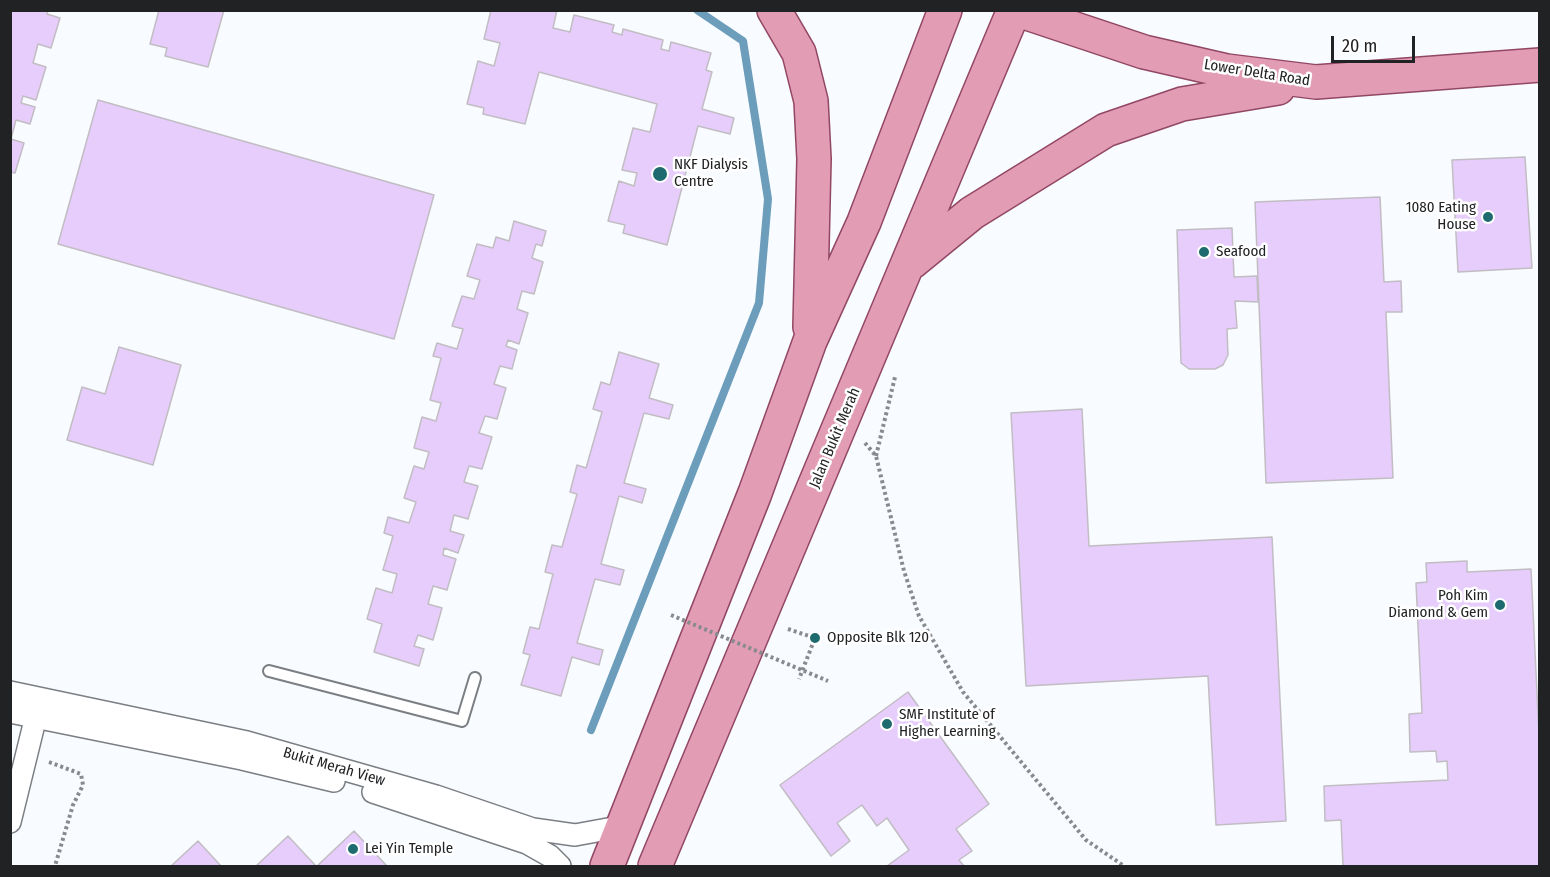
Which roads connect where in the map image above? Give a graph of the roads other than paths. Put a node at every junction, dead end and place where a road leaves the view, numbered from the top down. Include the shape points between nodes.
1 (774, 10) edge
2 (945, 10) edge
3 (1016, 10) edge
4 (1539, 65) edge
5 (1316, 82) junction
6 (907, 267) junction
7 (810, 341) junction
8 (269, 671) dead end
9 (475, 678) dead end
10 (25, 704) edge
11 (244, 751) junction
12 (10, 770) edge
13 (10, 822) edge
14 (624, 826) junction
15 (560, 867) edge
16 (607, 867) edge
17 (655, 867) edge

1 - 7 main road via 799,53 811,101 814,159
2 - 7 main road via 864,222
3 - 5 main road, Lower Delta Road via 1144,52 1227,71
3 - 6 main road, Jalan Bukit Merah
4 - 5 main road, Lower Delta Road
5 - 6 main road via 1182,104 1106,130 972,213
6 - 17 main road, Jalan Bukit Merah
7 - 14 main road via 755,493
8 - 9 lane via 462,721
10 - 11 street, Bukit Merah View
10 - 12 street
10 - 13 street
11 - 14 street, Bukit Merah View via 436,796 533,829 575,835
11 - 15 street, Bukit Merah View via 527,843 550,856
14 - 16 main road

